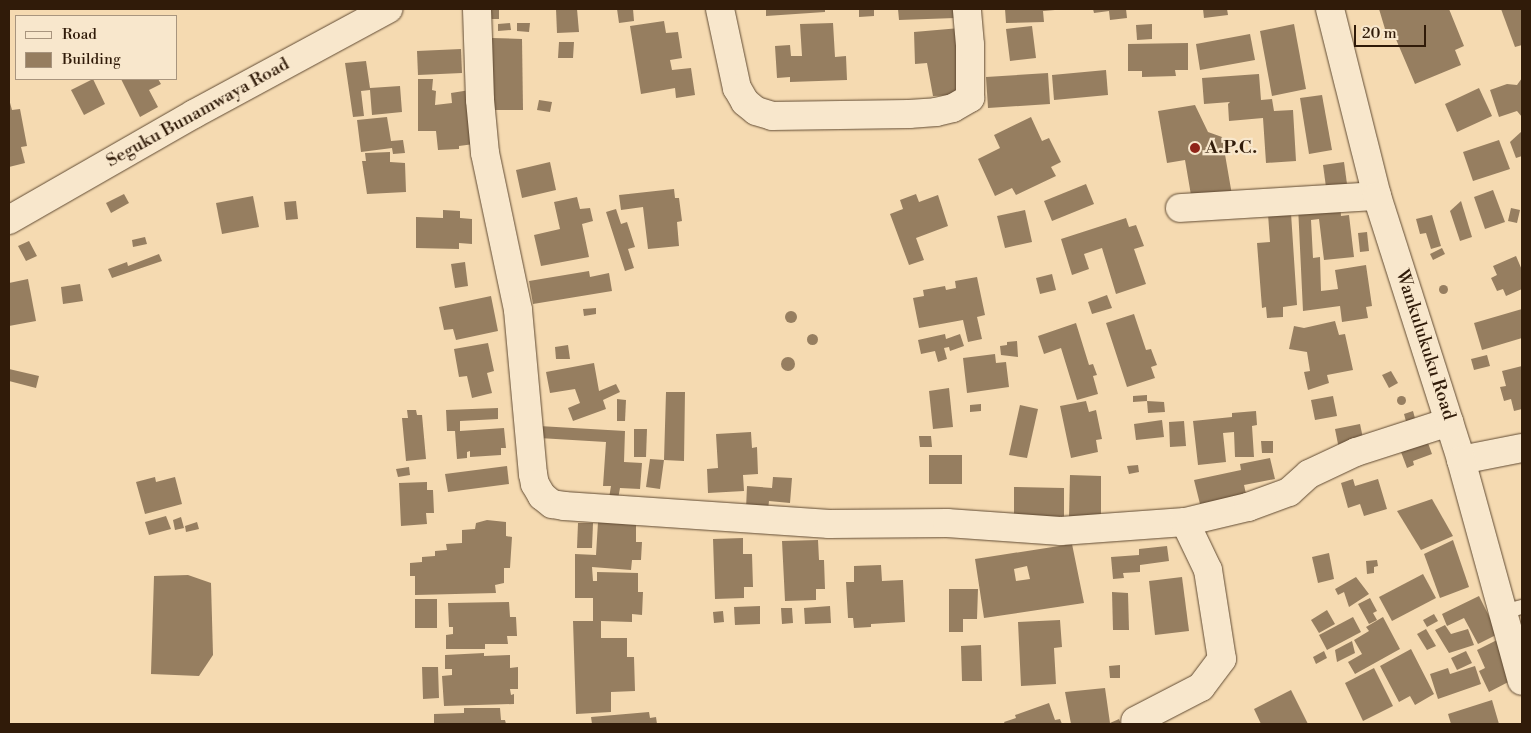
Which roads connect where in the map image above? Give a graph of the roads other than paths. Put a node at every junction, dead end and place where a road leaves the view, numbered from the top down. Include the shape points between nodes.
1 (388, 9) edge
2 (477, 9) edge
3 (720, 9) edge
4 (967, 9) edge
5 (1330, 9) edge
6 (1377, 196) junction
7 (1180, 208) dead end
8 (9, 220) edge
9 (1450, 422) junction
10 (1522, 448) edge
11 (1461, 460) junction
12 (1185, 522) junction
13 (1513, 610) edge
14 (1522, 681) edge
15 (1135, 721) dead end

1 - 8 street, Seguku Bunamwaya Road via 194,114
2 - 12 street via 485,153 518,310 533,474 542,496 552,504 829,524 947,523 1061,531
3 - 4 street via 737,88 745,102 756,111 772,116 909,114 953,108 970,98
5 - 6 street, Wankulukuku Road
6 - 7 street
6 - 9 street, Wankulukuku Road
9 - 11 street, Wankulukuku Road
9 - 12 street via 1356,452 1309,474 1288,492 1248,507
10 - 11 street
11 - 13 street, Wankulukuku Road
12 - 15 street via 1208,570 1222,659 1201,687
13 - 14 street, Wankulukuku Road

